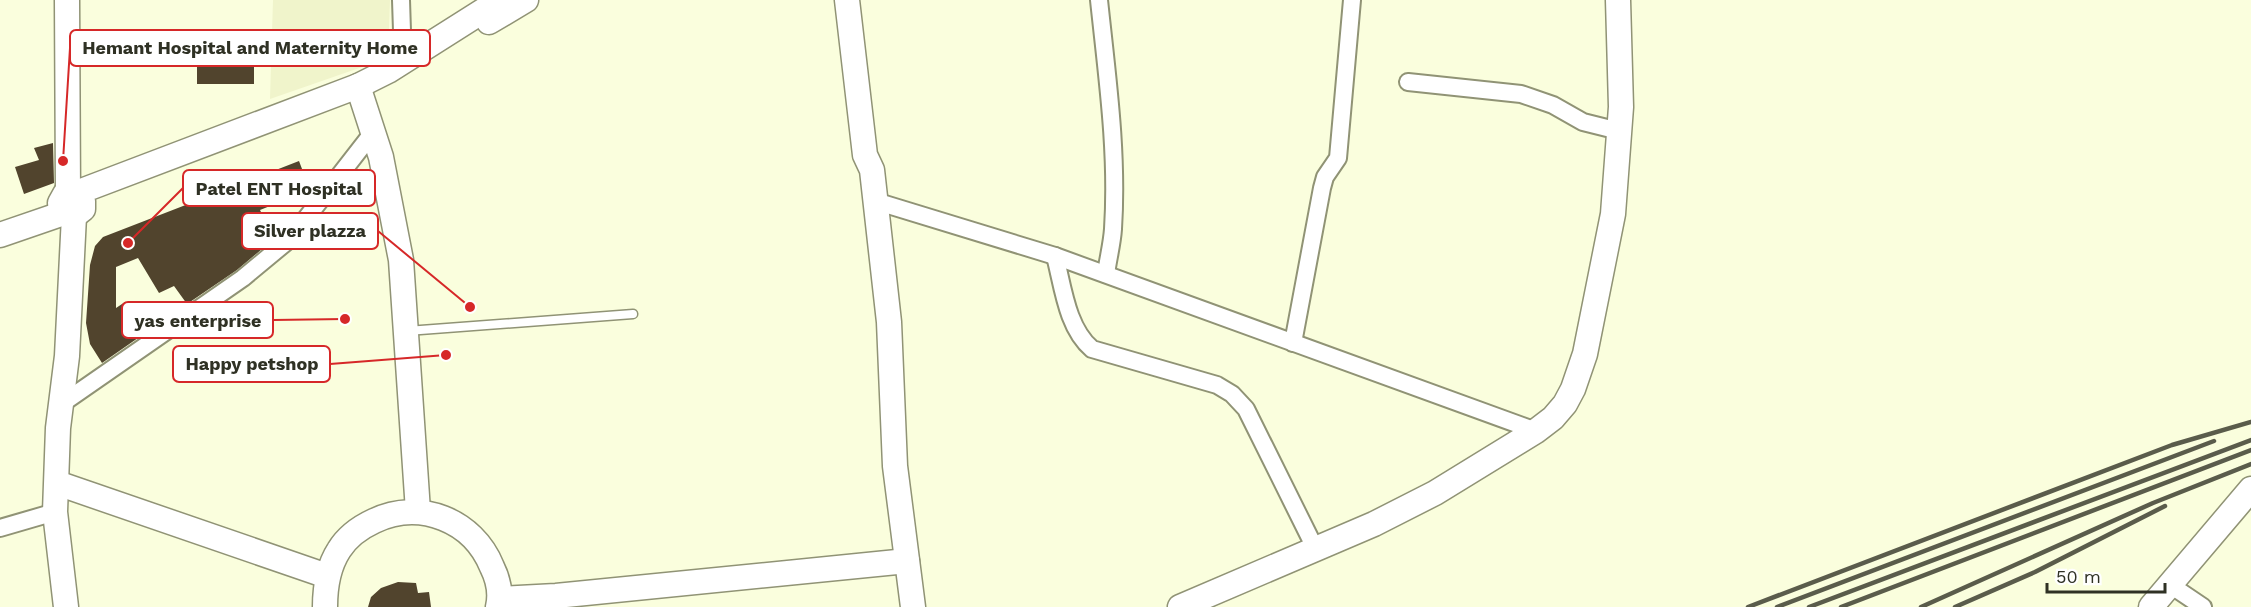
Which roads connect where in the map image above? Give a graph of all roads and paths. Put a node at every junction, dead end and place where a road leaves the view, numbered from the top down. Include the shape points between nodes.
1 (67, 0) edge
2 (401, 0) edge
3 (500, 0) edge
4 (526, 0) edge
5 (848, 0) edge
6 (859, 0) edge
7 (1099, 0) edge
8 (1352, 0) edge
9 (1618, 0) edge
10 (403, 62) junction
11 (1408, 82) dead end
12 (360, 92) junction
13 (374, 131) junction
14 (1619, 131) junction
15 (872, 170) junction
16 (875, 201) junction
17 (71, 204) junction
18 (0, 221) edge
19 (0, 235) edge
20 (1055, 256) junction
21 (1106, 274) junction
22 (633, 314) dead end
23 (406, 331) junction
24 (1293, 343) junction
25 (60, 405) junction
26 (1536, 431) junction
27 (57, 483) junction
28 (2251, 489) edge
29 (417, 511) junction
30 (55, 512) junction
31 (0, 528) edge
32 (1316, 550) junction
33 (907, 561) junction
34 (327, 576) junction
35 (2169, 584) junction
36 (499, 603) edge
37 (66, 607) edge
38 (325, 607) edge
39 (913, 607) edge
40 (1180, 607) edge
41 (2151, 607) edge
42 (2203, 607) edge

1 - 17 street
2 - 10 street
3 - 10 street
4 - 12 street via 394,83
5 - 15 street via 865,154
6 - 15 street via 876,154
7 - 21 street via 1111,106 1113,229
8 - 24 street via 1338,158 1322,188
9 - 14 street
10 - 12 street
11 - 14 street via 1521,93 1547,102 1582,122
12 - 13 street
12 - 17 street
13 - 23 street via 401,260
13 - 25 street via 290,239 243,278
14 - 26 street via 1612,214 1582,363 1565,404
15 - 16 street
16 - 20 street
16 - 33 street via 889,322 895,466
17 - 18 street
17 - 19 street
17 - 25 street via 67,356
20 - 21 street
20 - 32 street via 1075,327 1092,349 1217,385 1246,409
21 - 24 street
22 - 23 lane
23 - 29 street
24 - 26 street
25 - 27 street
26 - 32 street via 1435,493
27 - 30 street
27 - 34 street
28 - 35 street
29 - 34 street via 388,515 361,528 340,549
29 - 36 street via 438,515 473,536 496,576
30 - 31 street
30 - 37 street
32 - 40 street
33 - 36 street
33 - 39 street
34 - 38 street
35 - 41 street
35 - 42 street

